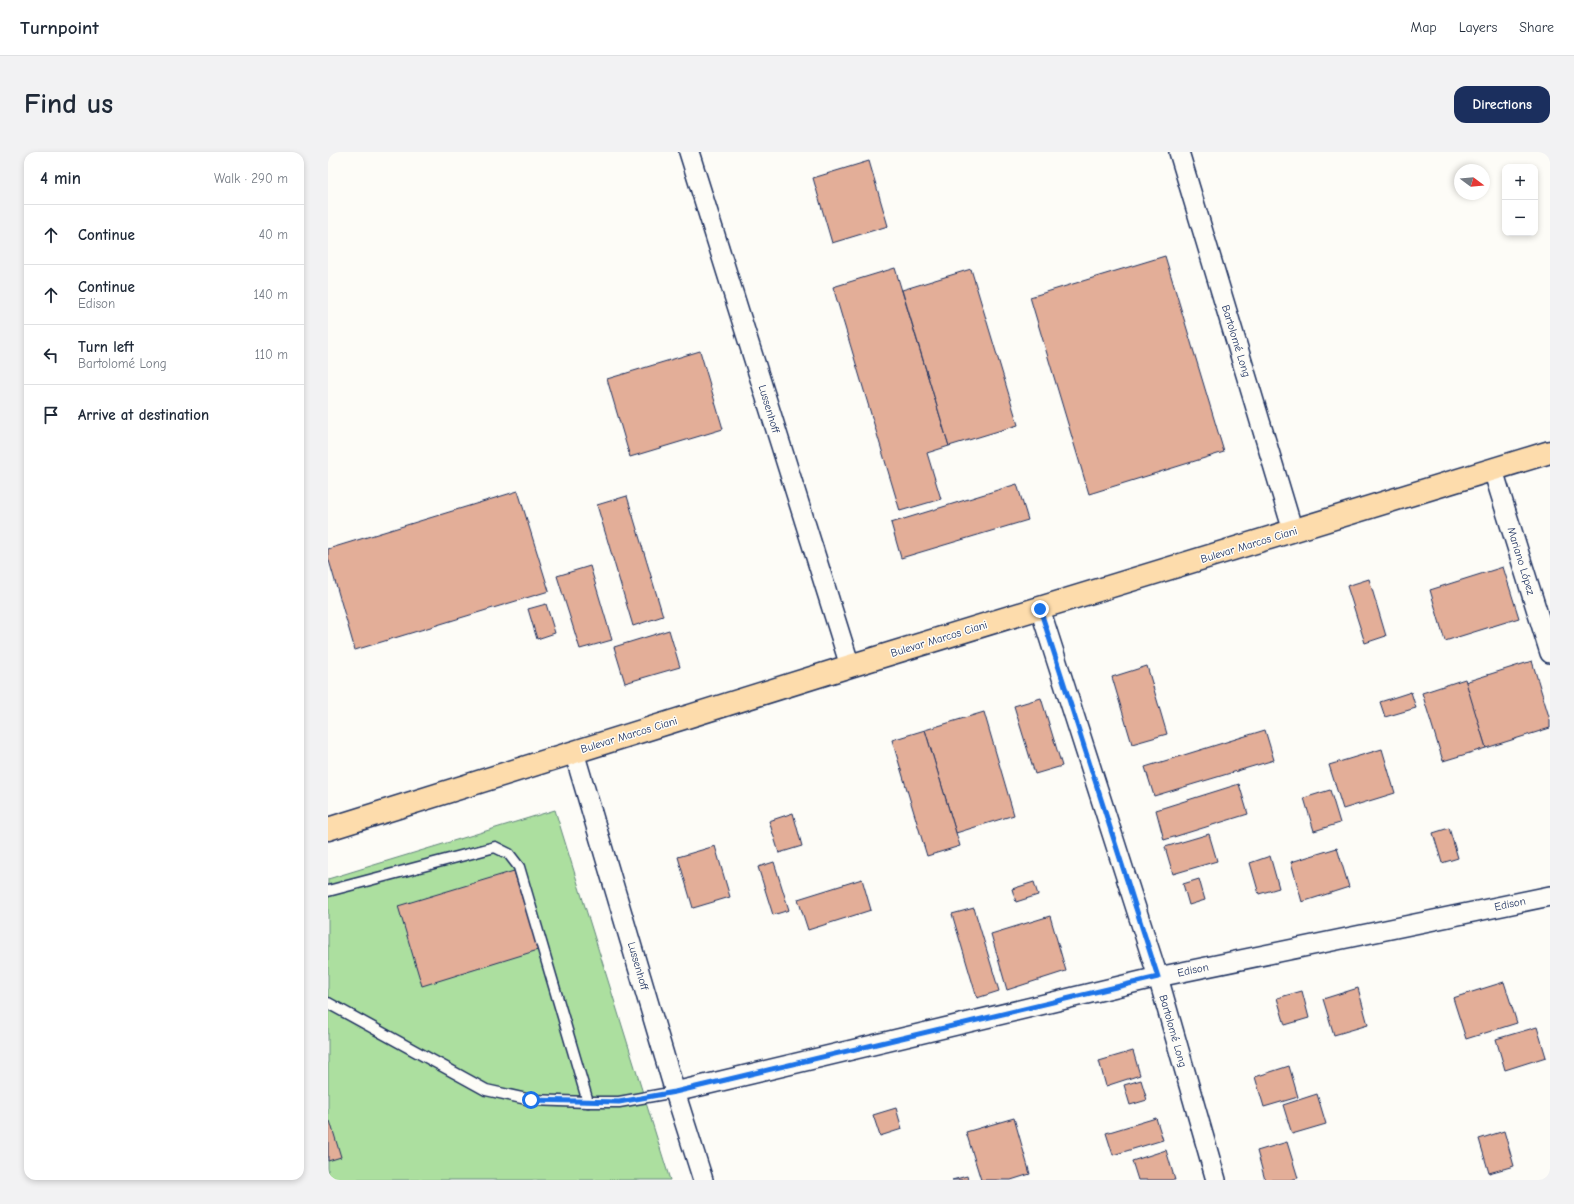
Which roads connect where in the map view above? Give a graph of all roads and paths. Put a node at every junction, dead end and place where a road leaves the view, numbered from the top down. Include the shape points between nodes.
1 (689, 152) edge
2 (1179, 152) edge
3 (1550, 452) edge
4 (1493, 470) junction
5 (1294, 531) junction
6 (1040, 609) junction
7 (1550, 652) edge
8 (850, 666) junction
9 (574, 752) junction
10 (328, 829) edge
11 (328, 891) edge
12 (1550, 896) edge
13 (1158, 977) junction
14 (328, 1003) edge
15 (675, 1092) junction
16 (588, 1102) junction
17 (703, 1180) edge
18 (1216, 1180) edge

1 - 8 street, Lussenhoff
2 - 5 street, Bartolomé Long
3 - 4 highway, Bulevar Marcos Ciani
4 - 5 highway, Bulevar Marcos Ciani
4 - 7 street, Mariano López
5 - 6 highway, Bulevar Marcos Ciani
6 - 8 highway, Bulevar Marcos Ciani
6 - 13 street, Bartolomé Long
8 - 9 highway, Bulevar Marcos Ciani
9 - 10 highway, Bulevar Marcos Ciani
9 - 15 street, Lussenhoff
11 - 16 lane via 495,847 509,854 519,867
12 - 13 street, Edison
13 - 15 street, Edison
13 - 18 street, Bartolomé Long
14 - 16 lane via 486,1090 531,1100
15 - 16 lane via 619,1102
15 - 17 street, Lussenhoff

